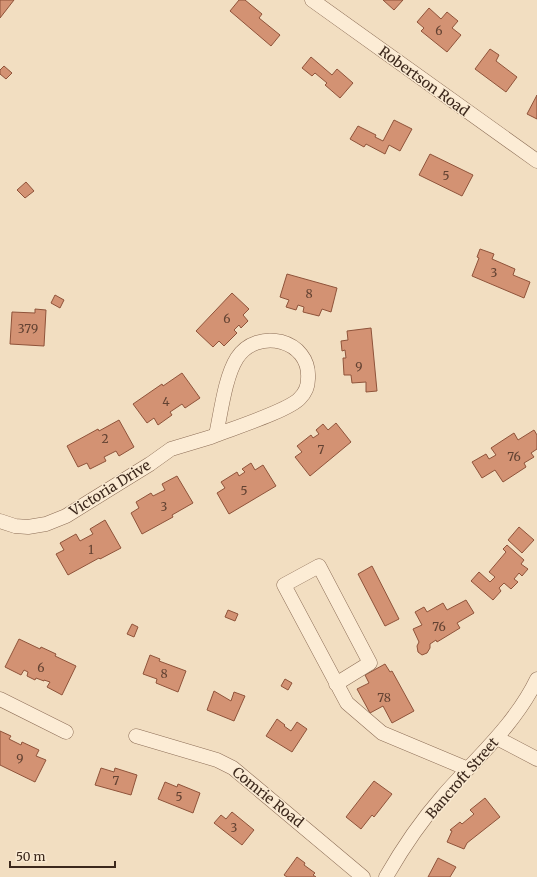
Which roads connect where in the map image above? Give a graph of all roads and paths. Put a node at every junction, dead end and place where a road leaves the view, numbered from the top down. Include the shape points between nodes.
1 (312, 0) edge
2 (537, 162) edge
3 (216, 435) junction
4 (0, 521) edge
5 (537, 679) edge
6 (336, 684) junction
7 (0, 699) edge
8 (66, 732) dead end
9 (136, 736) dead end
10 (497, 738) junction
11 (537, 759) edge
12 (468, 768) junction
13 (363, 877) edge
14 (386, 877) edge

1 - 2 street, Robertson Road
3 - 3 street, Victoria Drive via 282,409 300,399 307,386 309,372 298,351 281,341 272,340 262,341 243,351 230,374
3 - 4 street, Victoria Drive via 172,449 66,516 46,524 28,527
5 - 10 street, Bancroft Street via 524,704
6 - 6 street via 370,663 319,566 284,585
6 - 12 street via 347,703 382,733
7 - 8 street
9 - 13 street, Comrie Road via 217,760 233,768
10 - 11 street
10 - 12 street, Bancroft Street
12 - 14 street, Bancroft Street via 432,810

